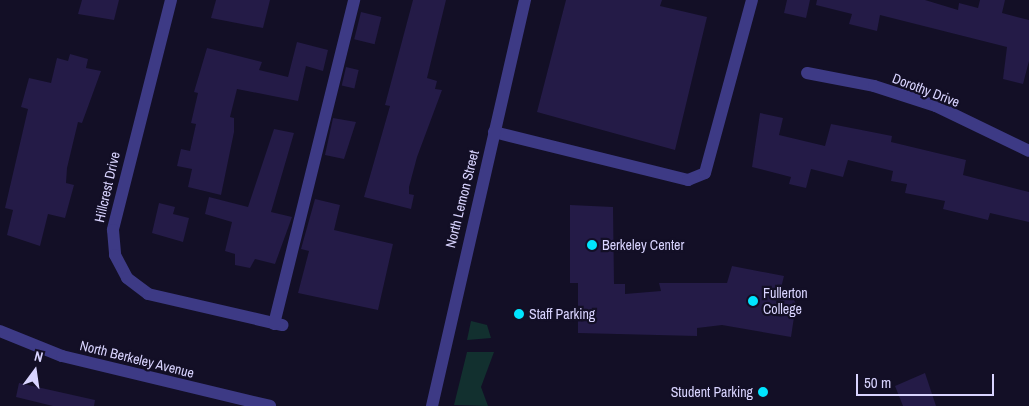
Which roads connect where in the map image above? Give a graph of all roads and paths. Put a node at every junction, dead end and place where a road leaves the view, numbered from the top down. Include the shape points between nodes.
1 (171, 0) edge
2 (354, 0) edge
3 (525, 0) edge
4 (752, 0) edge
5 (807, 73) dead end
6 (494, 132) junction
7 (1029, 151) edge
8 (0, 331) edge
9 (270, 406) edge
10 (432, 406) edge

1 - 2 street, Hillcrest Drive via 112,230 115,255 127,278 148,294 278,325
3 - 6 street, North Lemon Street
4 - 6 street via 705,173 688,180
5 - 7 street, Dorothy Drive via 874,86 936,106
6 - 10 street, North Lemon Street
8 - 9 street, North Berkeley Avenue via 62,356

